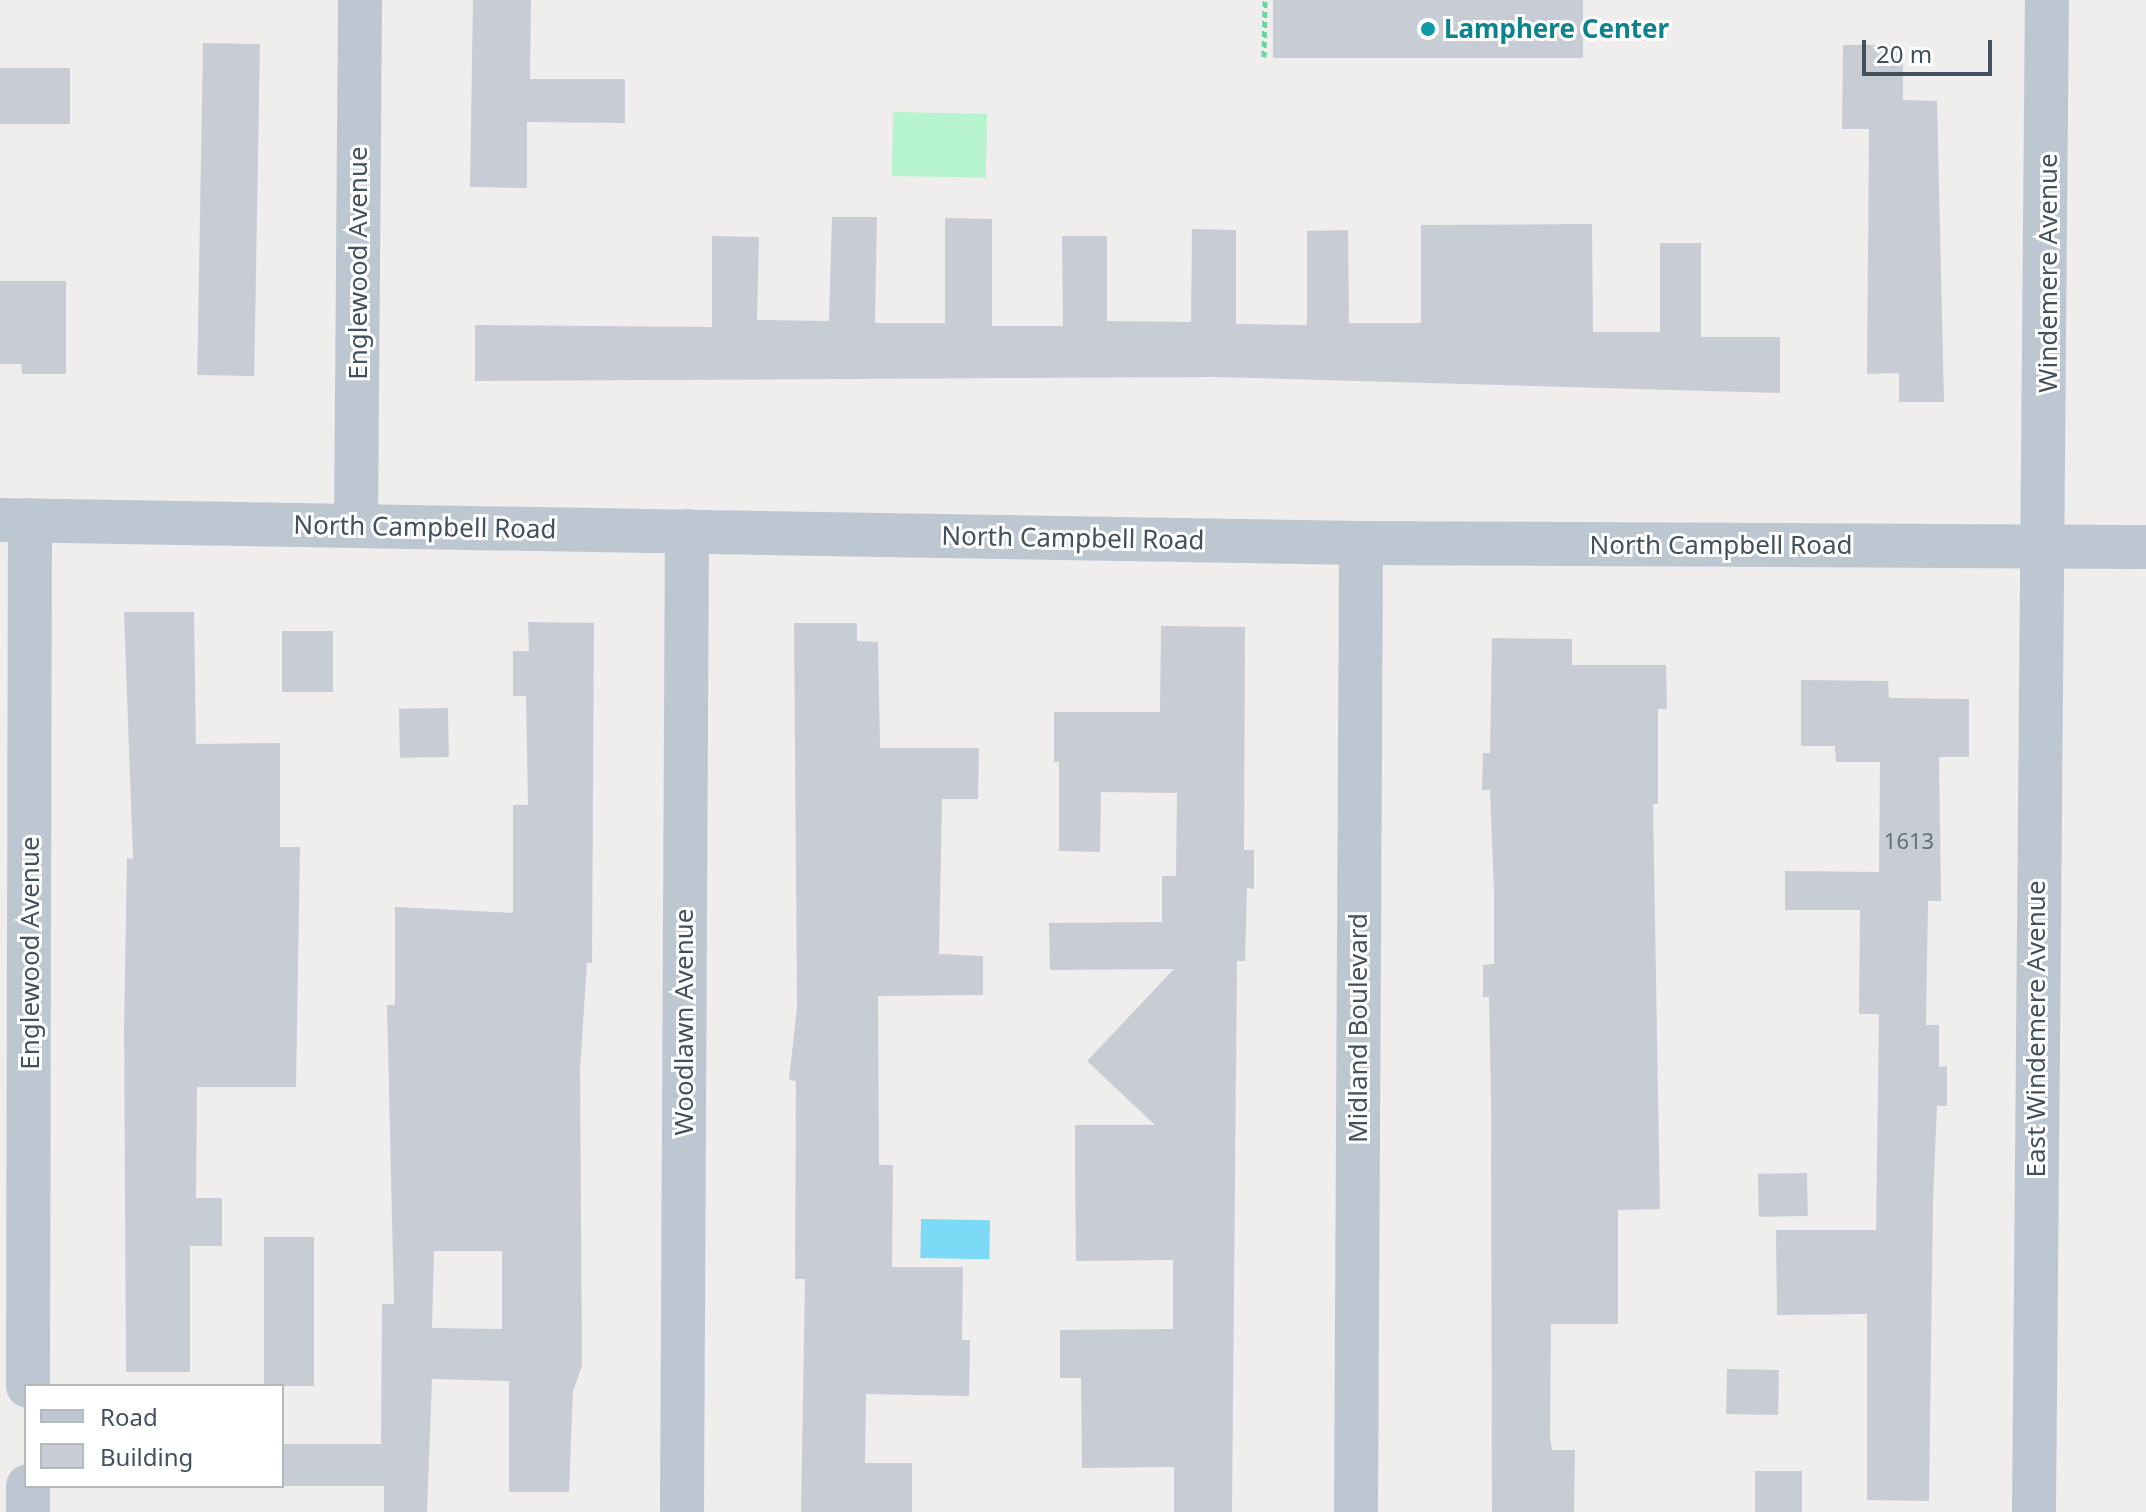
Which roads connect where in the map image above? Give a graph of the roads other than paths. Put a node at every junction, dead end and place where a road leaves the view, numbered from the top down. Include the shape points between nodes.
1 (360, 0) edge
2 (2047, 0) edge
3 (15, 520) edge
4 (356, 525) junction
5 (687, 531) junction
6 (1361, 543) junction
7 (2042, 546) junction
8 (2146, 547) edge
9 (28, 1384) edge
10 (28, 1488) edge
11 (28, 1512) edge
12 (682, 1512) edge
13 (1356, 1512) edge
14 (2034, 1512) edge

1 - 4 street, Englewood Avenue
2 - 7 street, Windemere Avenue via 2048,447
3 - 4 street, North Campbell Road
3 - 9 street, Englewood Avenue
4 - 5 street, North Campbell Road
5 - 6 street, North Campbell Road
5 - 12 street, Woodlawn Avenue
6 - 7 street, North Campbell Road
6 - 13 street, Midland Boulevard
7 - 8 street, North Campbell Road
7 - 14 street, East Windemere Avenue
10 - 11 street

